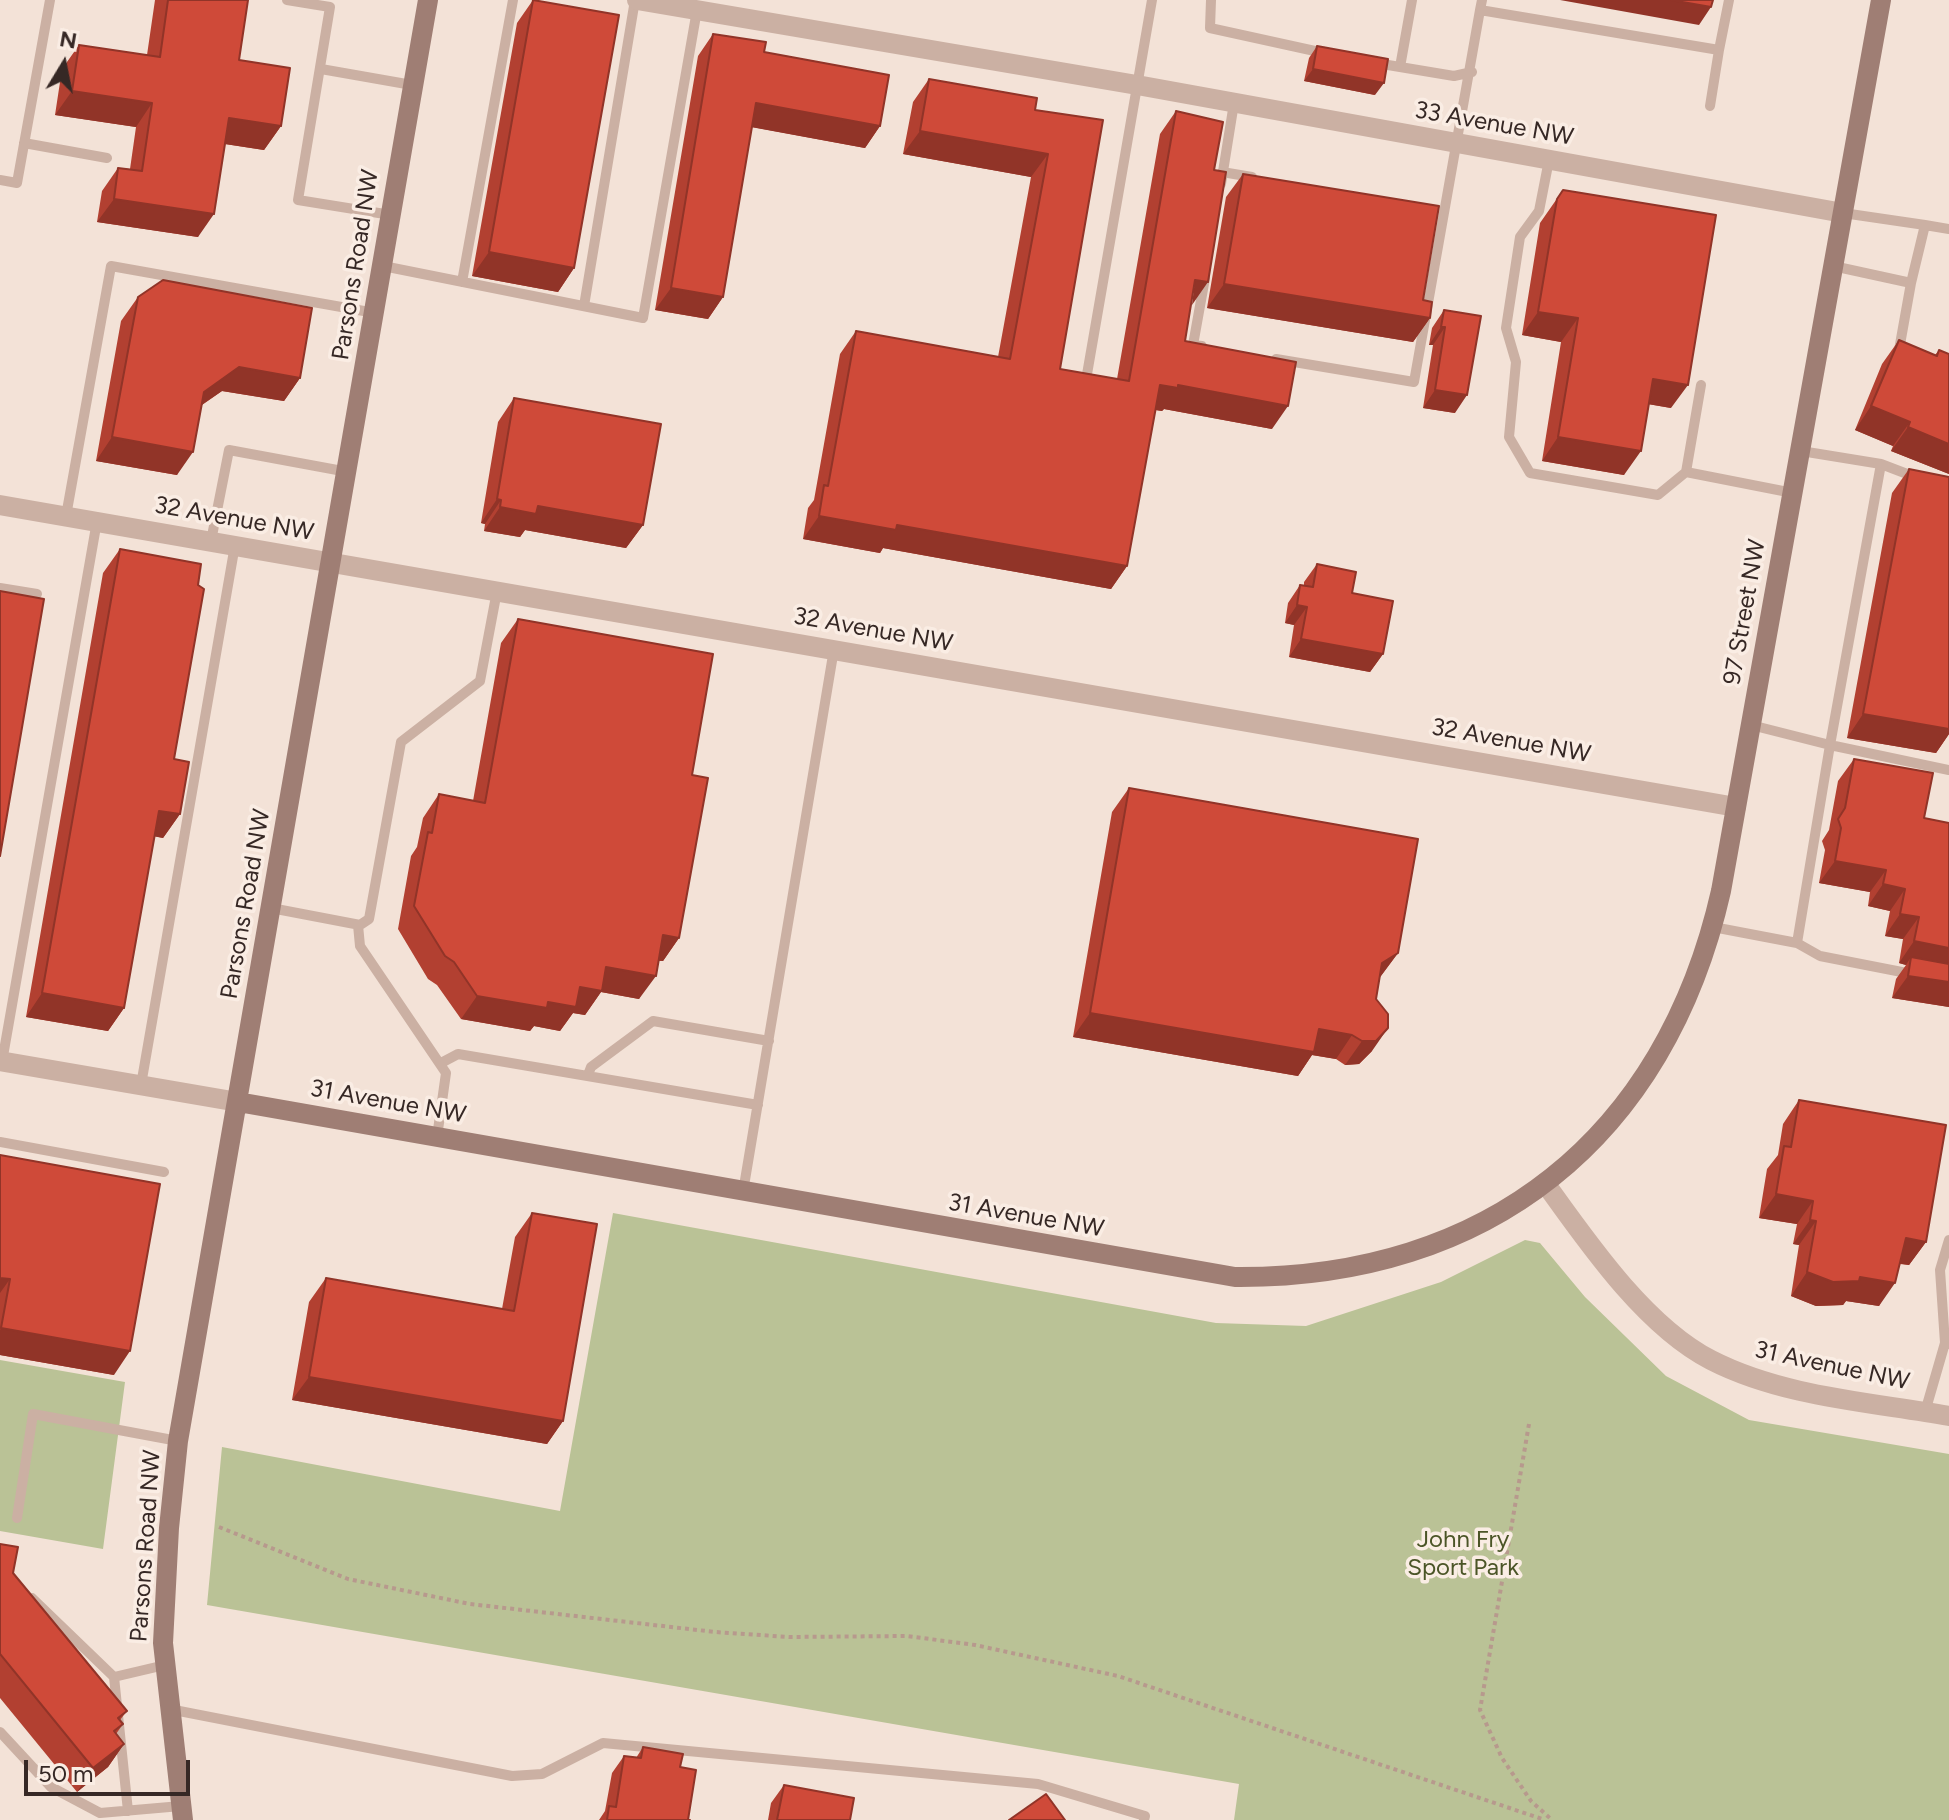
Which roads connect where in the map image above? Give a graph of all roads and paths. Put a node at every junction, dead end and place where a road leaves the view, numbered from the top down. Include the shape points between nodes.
1 (50, 0) edge
2 (287, 0) edge
3 (428, 0) edge
4 (513, 0) edge
5 (636, 0) edge
6 (1152, 0) edge
7 (1211, 0) edge
8 (1412, 0) edge
9 (1729, 0) edge
10 (1881, 0) edge
11 (1481, 5) edge
12 (697, 10) junction
13 (1719, 50) junction
14 (1338, 56) edge
15 (1369, 61) edge
16 (1400, 67) junction
17 (321, 69) junction
18 (1472, 72) junction
19 (412, 85) junction
20 (1137, 85) junction
21 (1234, 103) junction
22 (1710, 106) dead end
23 (24, 143) junction
24 (1459, 144) junction
25 (107, 158) dead end
26 (1549, 160) junction
27 (1222, 172) junction
28 (0, 180) edge
29 (1267, 180) edge
30 (1217, 204) edge
31 (1429, 208) edge
32 (1443, 210) junction
33 (1843, 213) junction
34 (391, 215) junction
35 (1925, 225) junction
36 (1949, 229) edge
37 (383, 266) junction
38 (1207, 266) edge
39 (1833, 266) junction
40 (462, 282) junction
41 (1911, 283) junction
42 (584, 306) junction
43 (375, 313) junction
44 (1209, 348) edge
45 (1899, 350) edge
46 (1256, 356) edge
47 (1086, 380) edge
48 (1701, 385) dead end
49 (1801, 451) junction
50 (1881, 464) junction
51 (348, 472) junction
52 (1686, 472) junction
53 (1922, 479) edge
54 (1793, 493) junction
55 (0, 505) edge
56 (66, 516) junction
57 (97, 521) junction
58 (211, 541) junction
59 (235, 545) junction
60 (332, 562) junction
61 (0, 588) edge
62 (497, 591) junction
63 (37, 594) edge
64 (834, 649) junction
65 (1751, 725) junction
66 (1830, 745) junction
67 (1949, 770) edge
68 (1736, 807) junction
69 (271, 908) junction
70 (358, 925) junction
71 (1713, 927) junction
72 (1797, 943) junction
73 (1922, 976) edge
74 (769, 1041) junction
75 (1, 1062) edge
76 (441, 1063) junction
77 (588, 1075) junction
78 (141, 1085) junction
79 (238, 1102) junction
80 (758, 1105) junction
81 (437, 1137) junction
82 (0, 1142) edge
83 (164, 1172) dead end
84 (1545, 1183) junction
85 (743, 1192) junction
86 (1949, 1240) edge
87 (1947, 1343) edge
88 (1925, 1412) junction
89 (1949, 1416) edge
90 (1529, 1424) dead end
91 (178, 1441) junction
92 (17, 1518) dead end
93 (219, 1527) dead end
94 (22, 1588) edge
95 (165, 1665) junction
96 (114, 1677) junction
97 (169, 1709) junction
98 (0, 1732) edge
99 (128, 1811) junction
100 (182, 1813) edge
101 (1144, 1820) edge
102 (1545, 1820) edge
103 (1552, 1820) edge

1 - 23 lane
2 - 17 lane via 330,7
3 - 19 street, Parsons Road NW
4 - 40 lane
5 - 12 street, 33 Avenue NW
5 - 42 lane
6 - 20 lane
7 - 14 lane via 1210,28
8 - 16 lane
9 - 13 lane
10 - 33 street, 97 Street NW
11 - 13 lane
11 - 18 lane
12 - 20 street, 33 Avenue NW
12 - 42 lane via 643,318
13 - 22 lane
15 - 16 lane
16 - 18 lane via 1454,76
17 - 19 lane
17 - 34 lane via 298,200
18 - 24 lane
19 - 34 street, Parsons Road NW
20 - 21 street, 33 Avenue NW
20 - 47 lane
21 - 24 street, 33 Avenue NW
21 - 27 lane
23 - 25 lane
23 - 28 lane via 17,183
24 - 26 street, 33 Avenue NW
24 - 32 lane
26 - 33 street, 33 Avenue NW
26 - 52 lane via 1539,211 1520,237 1506,328 1516,362 1509,437 1530,473 1658,495
27 - 29 lane
27 - 30 lane
31 - 32 lane
32 - 46 lane via 1414,382
33 - 35 lane
33 - 39 street, 97 Street NW
34 - 37 street, Parsons Road NW
35 - 36 lane
35 - 41 lane
37 - 40 lane
37 - 43 street, Parsons Road NW
38 - 44 lane via 1193,345
39 - 41 lane
39 - 49 street, 97 Street NW
40 - 42 lane
41 - 45 lane
43 - 51 street, Parsons Road NW
43 - 56 lane via 111,266
48 - 52 lane
49 - 50 lane
49 - 54 street, 97 Street NW
50 - 53 lane
50 - 66 lane
51 - 58 lane via 229,450
51 - 60 street, Parsons Road NW
52 - 54 lane
54 - 65 street, 97 Street NW
55 - 56 street, 32 Avenue NW
56 - 57 street, 32 Avenue NW
57 - 58 street, 32 Avenue NW
57 - 75 lane
58 - 59 street, 32 Avenue NW
59 - 60 street, 32 Avenue NW
59 - 78 lane
60 - 62 street, 32 Avenue NW
60 - 69 street, Parsons Road NW
61 - 63 lane
62 - 64 street, 32 Avenue NW
62 - 70 lane via 477,685 401,742 371,913 366,924
64 - 68 street, 32 Avenue NW
64 - 74 lane
65 - 66 lane
65 - 68 street, 97 Street NW
66 - 67 lane
66 - 72 lane
68 - 71 street, 97 Street NW
69 - 70 lane
69 - 79 street, Parsons Road NW
70 - 76 lane via 360,946
71 - 72 lane
71 - 84 street, 97 Street NW via 1689,996 1651,1070 1606,1127
72 - 73 lane via 1820,956
74 - 77 lane via 653,1021 591,1067
74 - 80 lane
75 - 78 street, 31 Avenue NW
76 - 77 lane via 458,1054
76 - 81 lane via 447,1081
77 - 80 lane
78 - 79 street, 31 Avenue NW
79 - 81 street, 31 Avenue NW
79 - 91 street, Parsons Road NW
80 - 85 lane
81 - 85 street, 31 Avenue NW
82 - 83 lane
84 - 85 street, 31 Avenue NW via 1504,1211 1416,1252 1272,1277 1194,1272
84 - 88 street, 31 Avenue NW via 1649,1313 1693,1350 1762,1381
86 - 87 lane via 1940,1270
87 - 88 lane
88 - 89 street, 31 Avenue NW
90 - 103 path via 1480,1710 1502,1758 1531,1801
91 - 92 lane via 33,1414
91 - 95 street, Parsons Road NW via 166,1570
93 - 102 path via 348,1579 470,1604 715,1632 907,1636 1118,1676
94 - 96 lane
95 - 96 lane
95 - 97 street, Parsons Road NW
96 - 99 lane
97 - 100 street, Parsons Road NW
97 - 101 lane via 512,1776 542,1774 603,1743 1038,1784 1145,1816
98 - 99 lane via 51,1787 100,1813
99 - 100 lane

